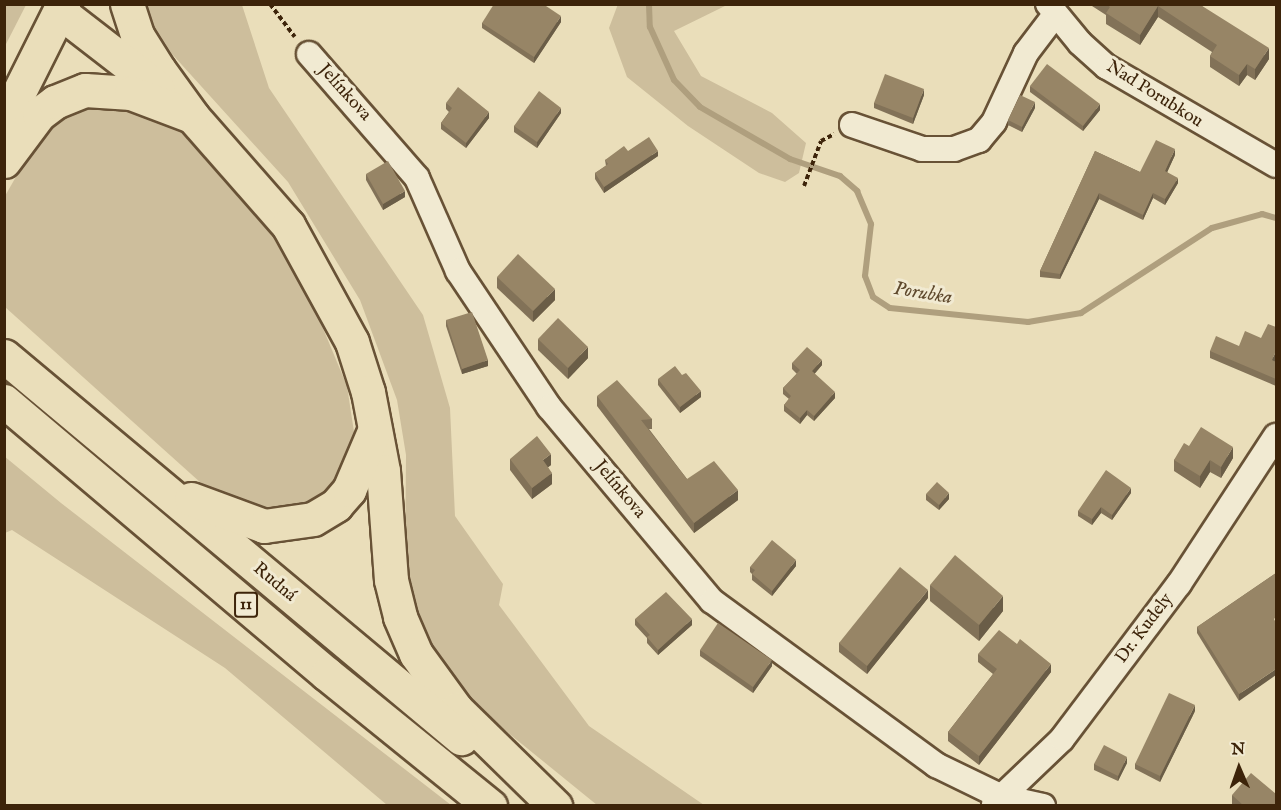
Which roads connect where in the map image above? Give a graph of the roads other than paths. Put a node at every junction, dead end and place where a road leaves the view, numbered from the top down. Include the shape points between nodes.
1 (127, 4) edge
2 (62, 8) edge
3 (1051, 10) edge
4 (309, 54) road end
5 (193, 117) junction
6 (4, 123) edge
7 (852, 125) dead end
8 (4, 161) edge
9 (1276, 165) edge
10 (4, 356) edge
11 (4, 401) edge
12 (374, 429) junction
13 (1276, 436) edge
14 (154, 481) junction
15 (997, 801) edge
16 (490, 806) edge
17 (547, 806) edge
18 (555, 806) edge
19 (1043, 806) edge

1 - 5 highway via 141,43
2 - 5 highway
2 - 6 highway
3 - 7 street via 994,122 979,140 954,149 922,148
3 - 9 street, Nad Porubkou via 1107,67
4 - 15 street, Jelínkova via 417,178 458,271 549,407 712,601 936,765
5 - 8 highway via 131,93 85,90 39,114
5 - 12 highway via 267,198 316,270 357,354
10 - 14 highway, Rudná / 11
11 - 16 highway, Rudná / 11
12 - 14 highway via 349,490 325,513 297,524 250,524
12 - 18 highway via 384,481 392,580 412,646 448,700
13 - 15 street, Dr. Kudely via 1179,584 1062,739
14 - 17 highway, Rudná / 11 via 353,651
15 - 19 street, Jelínkova

